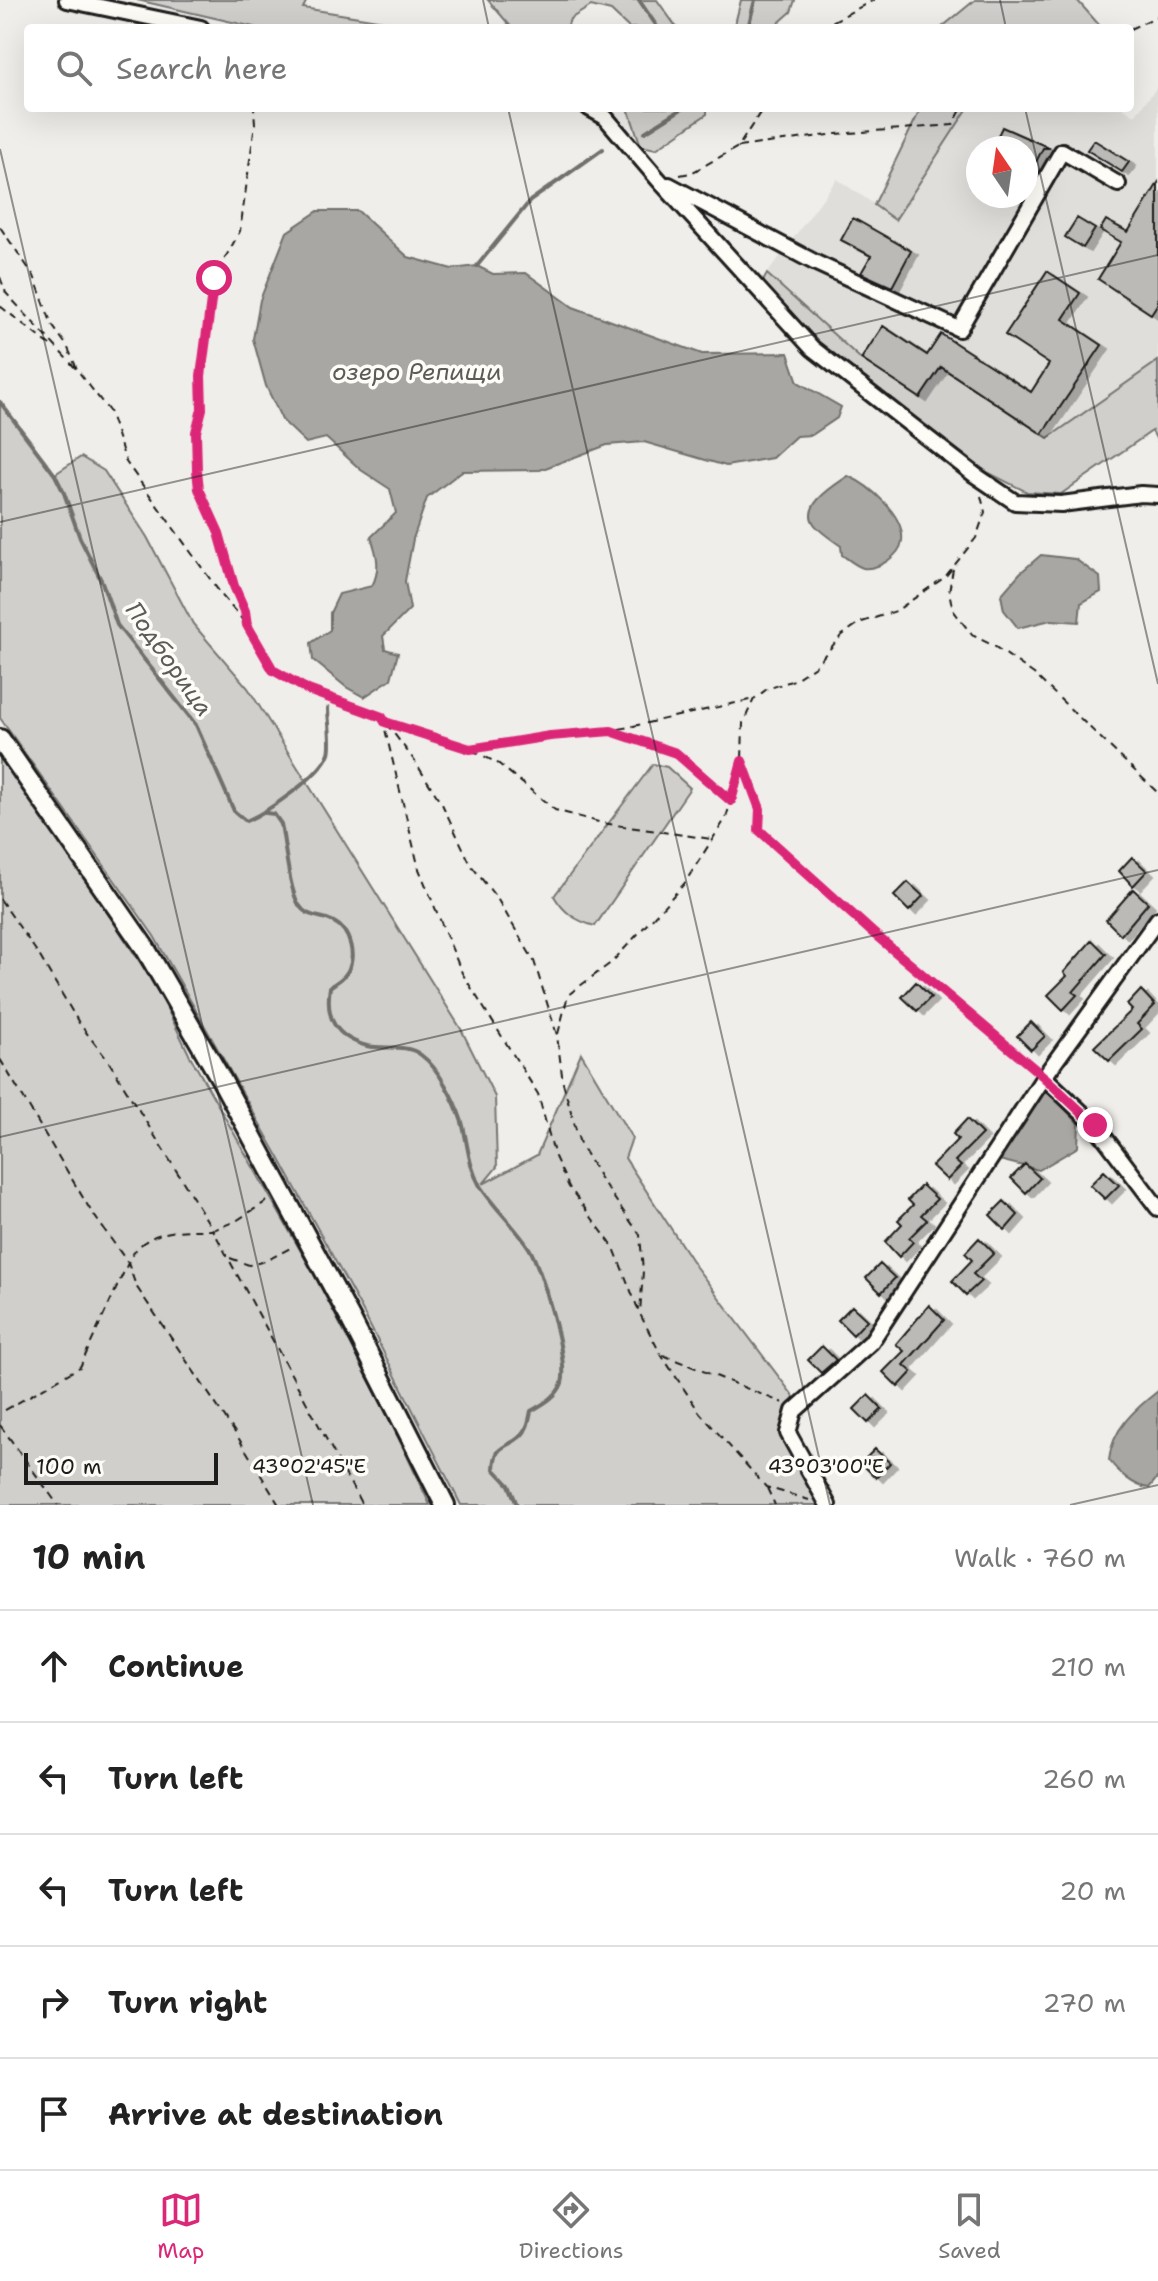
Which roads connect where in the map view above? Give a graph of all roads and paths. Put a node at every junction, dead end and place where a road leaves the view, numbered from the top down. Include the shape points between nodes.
1 (67, 0) edge
2 (874, 0) edge
3 (1158, 16) edge
4 (182, 24) edge
5 (828, 24) edge
6 (1134, 27) edge
7 (254, 112) edge
8 (596, 112) edge
9 (760, 112) edge
10 (960, 112) edge
11 (738, 147) junction
12 (658, 179) junction
13 (1118, 184) dead end
14 (0, 227) edge
15 (0, 277) edge
16 (0, 306) edge
17 (55, 349) junction
18 (78, 371) junction
19 (975, 475) junction
20 (1158, 495) edge
21 (954, 567) junction
22 (247, 625) junction
23 (754, 699) junction
24 (385, 722) junction
25 (611, 731) junction
26 (0, 739) edge
27 (470, 749) junction
28 (742, 761) junction
29 (1158, 793) edge
30 (731, 801) junction
31 (712, 839) junction
32 (0, 899) edge
33 (1158, 919) edge
34 (557, 1035) junction
35 (0, 1059) edge
36 (1044, 1077) junction
37 (284, 1195) junction
38 (1158, 1208) edge
39 (213, 1230) junction
40 (307, 1239) junction
41 (229, 1258) junction
42 (128, 1263) junction
43 (640, 1314) junction
44 (660, 1353) junction
45 (794, 1411) junction
46 (0, 1413) edge
47 (0, 1425) edge
48 (766, 1487) junction
49 (811, 1500) dead end
50 (58, 1505) edge
51 (279, 1505) edge
52 (362, 1505) edge
53 (445, 1505) edge
54 (775, 1505) edge
55 (828, 1505) edge

1 - 4 street
2 - 5 path
3 - 6 path
7 - 22 path via 240,231 214,278 196,432 199,489 219,533
8 - 12 street
9 - 11 path
10 - 11 path via 953,125
11 - 12 path via 691,173
12 - 13 street via 816,263 959,329 1062,151
12 - 19 street via 812,348
14 - 18 path via 34,276 52,325
15 - 17 path via 6,293
16 - 17 path
17 - 18 path
18 - 22 path via 109,411 126,462
19 - 20 street via 1015,502 1061,504
19 - 21 path via 985,512 976,538
21 - 23 path via 896,611 859,623 794,680
21 - 29 path via 949,592 953,610 972,635 1034,674
22 - 24 path via 273,670
23 - 25 path
23 - 28 path via 743,723
24 - 27 path
24 - 34 path via 442,804 471,865 534,961
24 - 43 path via 419,869 462,973 538,1094 555,1157 569,1187 614,1248
25 - 27 path
25 - 30 path via 676,753
26 - 37 main road via 145,948
27 - 31 path via 499,764 555,810 602,823
28 - 30 path
28 - 36 path via 760,809 759,830
30 - 31 path
31 - 34 path via 673,895 612,962 568,995
32 - 39 path
33 - 36 street
34 - 43 path via 563,1083 580,1144 640,1235
35 - 42 path
36 - 38 street via 1095,1125
36 - 45 street via 871,1342
37 - 39 path
37 - 40 main road
39 - 41 path
39 - 42 path via 163,1231 133,1251
40 - 41 path via 266,1261 249,1265
40 - 53 main road
41 - 52 path
42 - 46 path via 80,1367
42 - 51 path via 136,1286
43 - 44 path
44 - 45 path via 779,1400
44 - 48 path via 700,1413
45 - 55 street via 788,1433
47 - 50 path
48 - 49 path
48 - 54 path

